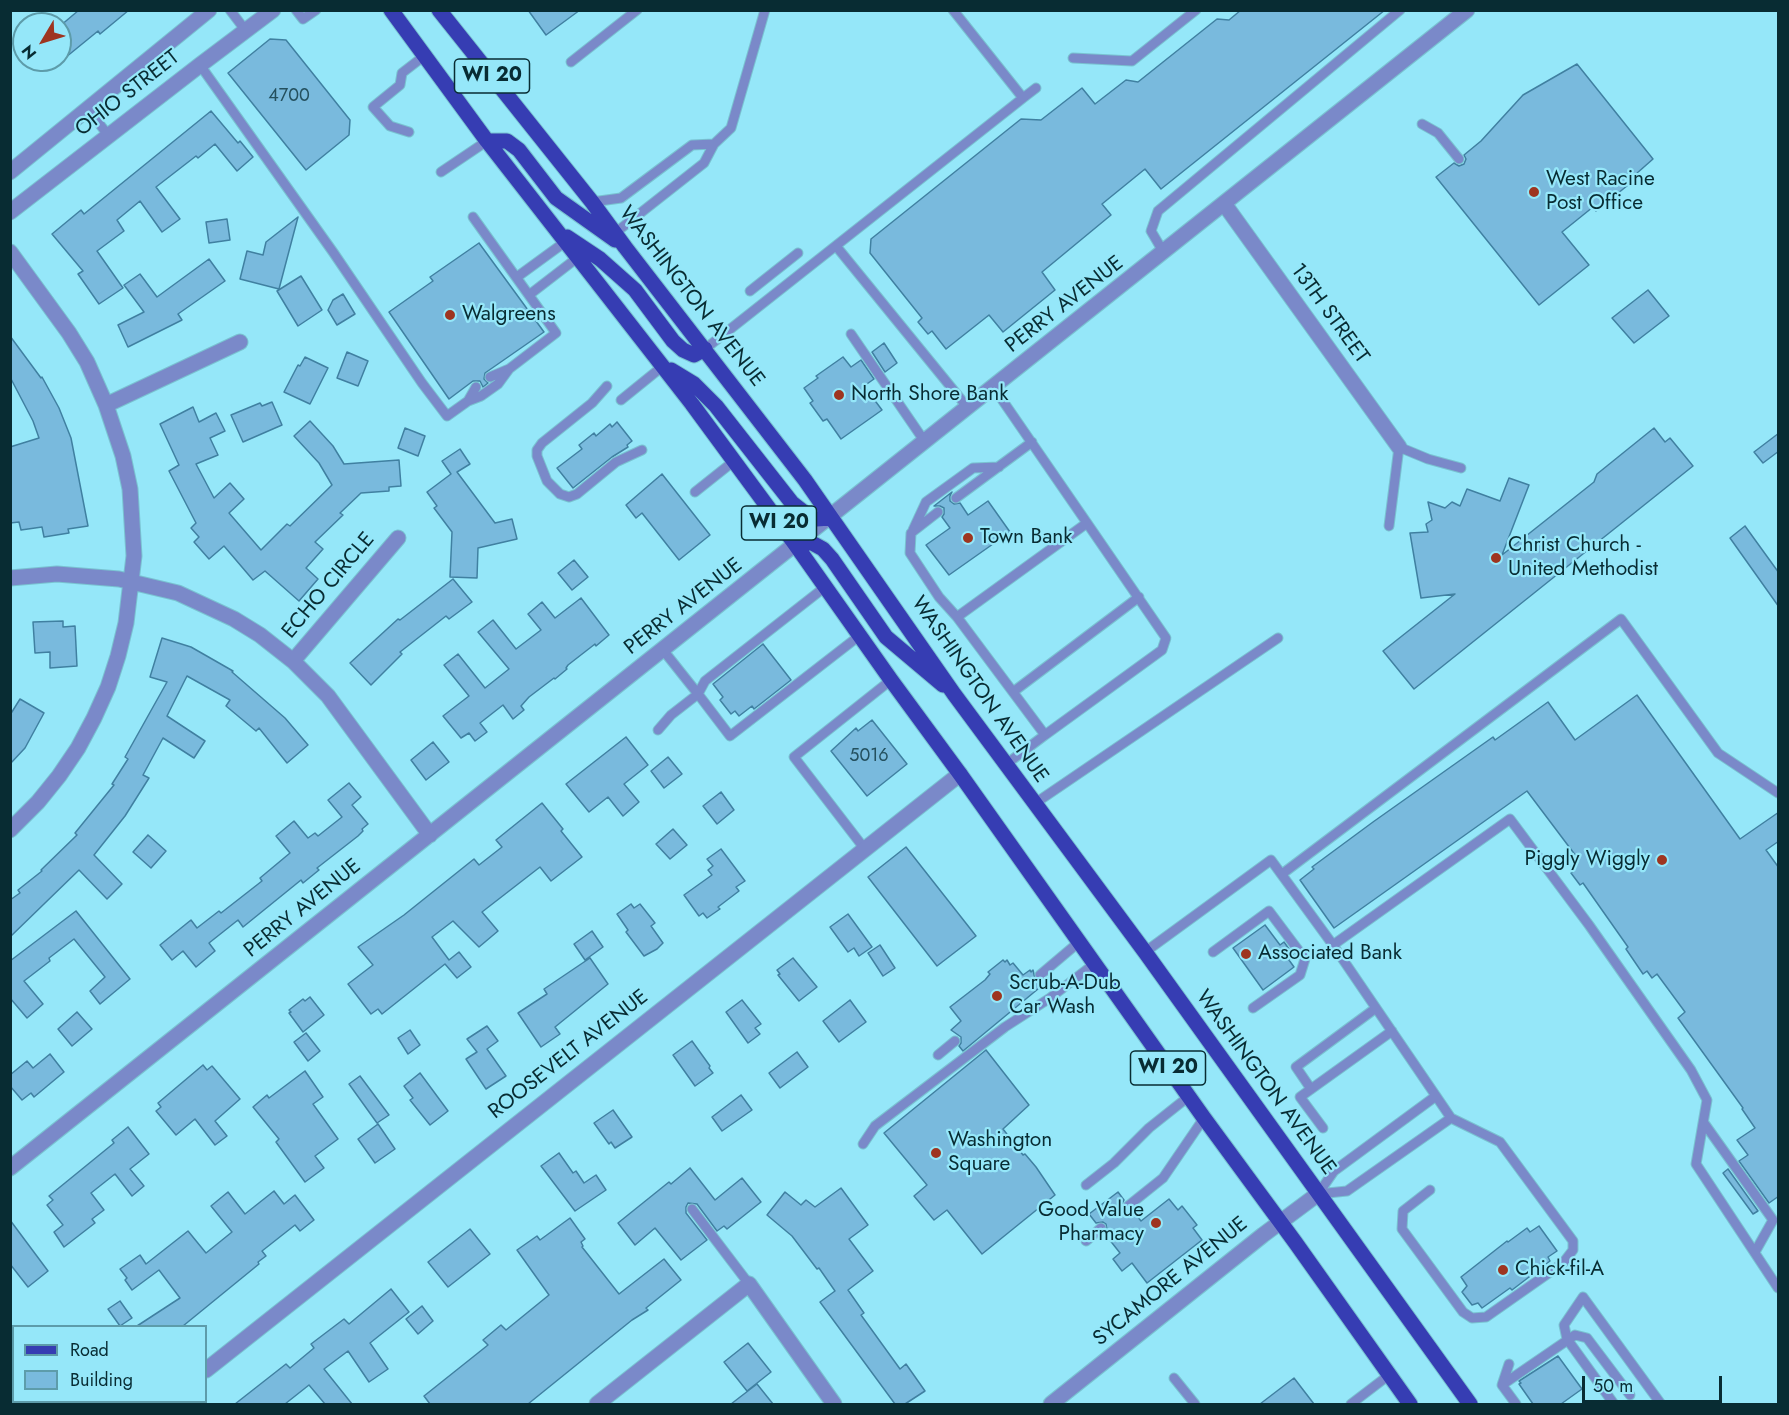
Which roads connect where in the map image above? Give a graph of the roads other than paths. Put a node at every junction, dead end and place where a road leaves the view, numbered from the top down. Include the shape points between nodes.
1 (209, 10) edge
2 (230, 10) edge
3 (273, 10) edge
4 (296, 10) edge
5 (316, 10) edge
6 (391, 10) edge
7 (439, 10) edge
8 (637, 10) edge
9 (765, 10) edge
10 (953, 10) edge
11 (1196, 10) edge
12 (1400, 10) edge
13 (1467, 10) edge
14 (246, 31) junction
15 (424, 56) junction
16 (1073, 58) dead end
17 (571, 62) dead end
18 (200, 65) junction
19 (1036, 88) dead end
20 (1023, 98) junction
21 (88, 109) junction
22 (1422, 123) dead end
23 (410, 132) dead end
24 (108, 135) junction
25 (487, 141) junction
26 (714, 144) junction
27 (1459, 159) dead end
28 (10, 172) edge
29 (441, 172) dead end
30 (592, 202) junction
31 (1225, 205) junction
32 (10, 212) edge
33 (473, 217) dead end
34 (554, 228) junction
35 (615, 233) junction
36 (565, 242) junction
37 (836, 246) junction
38 (624, 247) junction
39 (10, 252) edge
40 (1164, 253) junction
41 (577, 258) junction
42 (802, 273) junction
43 (517, 277) junction
44 (750, 291) dead end
45 (529, 295) junction
46 (851, 334) dead end
47 (240, 342) dead end
48 (705, 349) junction
49 (663, 366) junction
50 (509, 369) junction
51 (490, 377) dead end
52 (607, 386) dead end
53 (476, 387) dead end
54 (994, 388) junction
55 (621, 399) dead end
56 (468, 401) junction
57 (106, 405) junction
58 (968, 408) junction
59 (925, 442) junction
60 (1032, 442) junction
61 (1399, 447) junction
62 (642, 450) dead end
63 (734, 461) junction
64 (999, 467) junction
65 (1461, 468) dead end
66 (695, 492) dead end
67 (957, 498) dead end
68 (938, 512) dead end
69 (831, 518) junction
70 (1087, 522) junction
71 (1389, 526) dead end
72 (912, 533) junction
73 (398, 538) dead end
74 (796, 544) junction
75 (10, 578) edge
76 (132, 581) junction
77 (825, 587) junction
78 (1139, 597) junction
79 (957, 617) junction
80 (860, 636) junction
81 (1278, 638) dead end
82 (663, 650) junction
83 (293, 661) junction
84 (891, 680) junction
85 (1012, 692) junction
86 (698, 694) junction
87 (954, 694) junction
88 (658, 730) dead end
89 (1045, 735) junction
90 (1005, 765) junction
91 (960, 774) junction
92 (1779, 793) edge
93 (1034, 804) junction
94 (10, 830) edge
95 (430, 835) junction
96 (864, 848) junction
97 (1282, 874) junction
98 (1079, 942) junction
99 (1333, 945) junction
100 (1145, 952) junction
101 (1214, 952) dead end
102 (1094, 964) junction
103 (1041, 975) dead end
104 (1254, 1008) dead end
105 (1376, 1008) junction
106 (1392, 1031) junction
107 (955, 1041) dead end
108 (938, 1055) dead end
109 (1311, 1089) junction
110 (1188, 1096) junction
111 (1436, 1096) junction
112 (1204, 1118) junction
113 (1451, 1118) junction
114 (1704, 1123) junction
115 (1323, 1128) dead end
116 (863, 1144) dead end
117 (10, 1168) edge
118 (1086, 1185) dead end
119 (1430, 1190) dead end
120 (1318, 1194) junction
121 (1128, 1206) dead end
122 (692, 1209) dead end
123 (1280, 1221) junction
124 (1101, 1228) dead end
125 (1086, 1241) dead end
126 (1755, 1252) junction
127 (749, 1284) junction
128 (1779, 1288) edge
129 (1567, 1338) junction
130 (1509, 1364) dead end
131 (207, 1369) edge
132 (1389, 1375) junction
133 (1174, 1378) dead end
134 (1502, 1385) junction
135 (1630, 1395) dead end
136 (597, 1404) edge
137 (834, 1404) edge
138 (1051, 1404) edge
139 (1195, 1404) edge
140 (1351, 1404) edge
141 (1410, 1404) edge
142 (1470, 1404) edge
143 (1516, 1404) edge
144 (1614, 1404) edge
145 (1661, 1404) edge

1 - 21 street, OHIO STREET
2 - 14 lane
3 - 14 street, OHIO STREET
4 - 5 lane via 303,19
6 - 15 main road, WI 20
7 - 30 main road, WASHINGTON AVENUE / WI 20
8 - 17 lane
9 - 26 lane via 731,128
10 - 20 lane
11 - 16 lane via 1132,61
12 - 40 lane via 1158,211 1151,231
13 - 31 street, PERRY AVENUE
14 - 18 street, OHIO STREET
15 - 23 lane via 402,73 400,86 374,107 390,126
15 - 25 main road, WI 20
18 - 24 street, OHIO STREET
18 - 56 lane via 447,416
19 - 20 lane
20 - 37 lane
21 - 24 lane
21 - 28 street, OHIO STREET
22 - 27 lane via 1438,133
24 - 32 street, OHIO STREET
25 - 29 lane
25 - 34 main road, WI 20
25 - 38 main road via 507,141 519,150 556,198
26 - 30 lane via 692,145 621,198
26 - 35 lane via 704,163
30 - 35 main road, WASHINGTON AVENUE / WI 20
31 - 40 street, PERRY AVENUE
31 - 61 street, 13TH STREET
33 - 43 lane
34 - 36 main road, WI 20
34 - 48 main road via 635,290 683,351 694,355
35 - 38 main road, WASHINGTON AVENUE / WI 20
36 - 41 main road, WI 20
36 - 43 lane
37 - 42 lane
37 - 58 lane
38 - 48 main road, WASHINGTON AVENUE / WI 20
39 - 57 street via 69,333
40 - 54 street, PERRY AVENUE
41 - 45 lane
41 - 49 main road, WI 20
42 - 44 lane via 795,256
42 - 48 lane
43 - 45 lane
45 - 50 lane via 555,333
46 - 59 lane
47 - 57 street
48 - 69 main road, WASHINGTON AVENUE / WI 20
49 - 55 lane
49 - 63 main road, WI 20
49 - 69 main road via 694,384 716,406 792,502 816,519
50 - 51 lane
50 - 56 lane via 498,384
52 - 62 lane via 537,450 547,481 569,497 624,457
53 - 56 lane
54 - 58 street, PERRY AVENUE
54 - 60 lane
57 - 76 street via 130,489
58 - 59 street, PERRY AVENUE
59 - 69 street, PERRY AVENUE
60 - 64 lane
60 - 70 lane
61 - 65 lane
61 - 71 lane
63 - 66 lane
63 - 74 main road, WI 20
64 - 67 lane
64 - 72 lane via 973,468 926,502
68 - 72 lane
69 - 74 street, PERRY AVENUE
69 - 87 main road, WASHINGTON AVENUE / WI 20
70 - 78 lane
70 - 79 lane
72 - 79 lane via 910,553
73 - 83 street, ECHO CIRCLE
74 - 77 main road, WI 20
74 - 82 street, PERRY AVENUE
74 - 87 main road via 812,543 823,549 886,637
75 - 76 street via 57,574
76 - 83 street via 207,605 260,635
76 - 94 street via 118,656 94,718 59,776
77 - 80 main road, WI 20
77 - 86 lane via 705,681
78 - 85 lane
78 - 89 lane via 1166,638 1162,650
79 - 85 lane
80 - 84 main road, WI 20
80 - 86 lane via 730,736
81 - 93 lane
82 - 86 lane
82 - 95 street, PERRY AVENUE
83 - 95 street via 347,720
84 - 91 main road, WI 20
84 - 96 lane via 794,757
85 - 89 lane
86 - 88 lane
87 - 90 main road, WASHINGTON AVENUE / WI 20
89 - 90 lane
90 - 93 main road, WASHINGTON AVENUE / WI 20
91 - 96 street, ROOSEVELT AVENUE
91 - 98 main road, WI 20
92 - 97 lane via 1718,753 1621,619
93 - 100 main road, WASHINGTON AVENUE / WI 20
95 - 117 street, PERRY AVENUE
96 - 131 street, ROOSEVELT AVENUE
97 - 99 lane
97 - 100 lane via 1270,860
98 - 102 main road, WI 20
98 - 103 lane
99 - 105 lane
99 - 114 lane via 1510,819 1691,1070 1707,1100
100 - 120 main road, WASHINGTON AVENUE / WI 20
101 - 104 lane via 1269,911 1305,958 1300,975
102 - 110 main road, WI 20
102 - 116 lane via 875,1126
105 - 106 lane
105 - 109 lane via 1296,1068
106 - 109 lane
106 - 111 lane
107 - 108 lane
109 - 115 lane via 1300,1097
110 - 112 main road, WI 20
110 - 118 lane
111 - 113 lane
111 - 120 lane via 1334,1171
112 - 121 lane via 1163,1178
112 - 123 main road, WI 20
113 - 119 lane via 1500,1142 1573,1241 1573,1250 1563,1263 1486,1317 1472,1318 1462,1312 1402,1228 1402,1211
113 - 120 lane via 1347,1191
114 - 126 lane via 1696,1164
114 - 126 lane via 1773,1220
120 - 123 street, SYCAMORE AVENUE
120 - 142 main road, WASHINGTON AVENUE / WI 20
122 - 127 lane
123 - 132 main road, WI 20
123 - 138 street, SYCAMORE AVENUE
124 - 125 lane
126 - 128 lane
127 - 136 street
127 - 137 street
129 - 134 lane
129 - 135 lane via 1587,1338
129 - 144 lane
129 - 145 lane via 1564,1325 1583,1297
130 - 134 lane
132 - 140 lane
132 - 141 main road, WI 20
133 - 139 lane
134 - 143 lane

